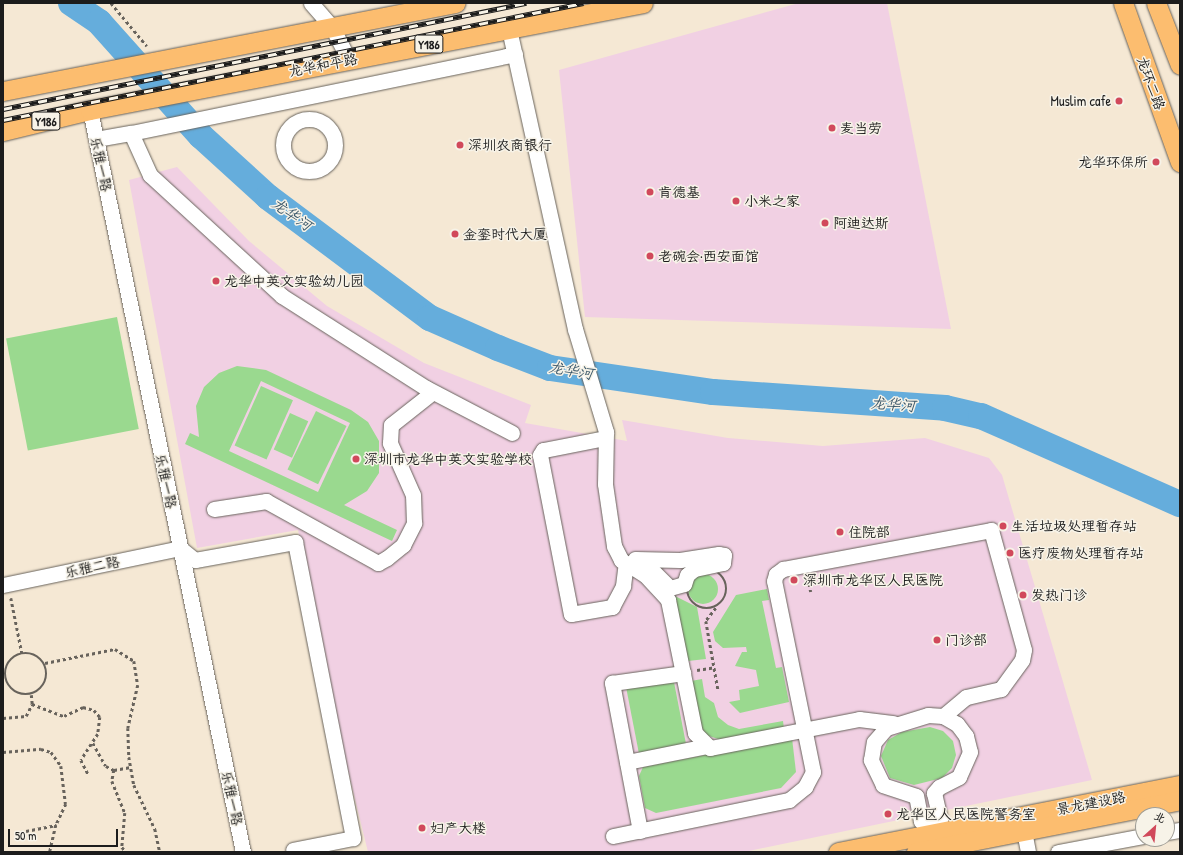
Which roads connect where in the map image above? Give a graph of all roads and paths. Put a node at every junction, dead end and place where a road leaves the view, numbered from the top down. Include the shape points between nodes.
1 (111, 3) edge
2 (311, 3) edge
3 (456, 3) edge
4 (643, 3) edge
5 (1123, 3) edge
6 (1156, 3) edge
7 (332, 27) junction
8 (509, 29) junction
9 (148, 46) dead end
10 (515, 54) junction
11 (349, 60) junction
12 (1180, 65) edge
13 (3, 91) edge
14 (290, 100) junction
15 (90, 110) junction
16 (296, 122) dead end
17 (3, 131) edge
18 (131, 133) junction
19 (96, 139) junction
20 (1180, 162) edge
21 (433, 392) junction
22 (512, 433) dead end
23 (606, 435) junction
24 (214, 509) dead end
25 (180, 548) junction
26 (626, 563) junction
27 (6, 584) edge
28 (670, 588) joint
29 (716, 607) junction
30 (22, 653) junction
31 (44, 663) junction
32 (715, 667) junction
33 (4, 670) edge
34 (683, 673) junction
35 (718, 689) dead end
36 (31, 695) junction
37 (32, 704) junction
38 (943, 716) junction
39 (3, 718) edge
40 (894, 724) junction
41 (804, 730) junction
42 (93, 743) junction
43 (706, 746) junction
44 (3, 752) edge
45 (626, 762) junction
46 (131, 767) junction
47 (114, 770) junction
48 (88, 774) dead end
49 (1180, 799) edge
50 (56, 825) junction
51 (26, 831) dead end
52 (640, 831) junction
53 (1024, 831) junction
54 (934, 833) junction
55 (613, 836) dead end
56 (1135, 838) edge
57 (292, 850) dead end
58 (50, 852) edge
59 (126, 852) edge
60 (160, 852) edge
61 (243, 852) edge
62 (838, 852) edge
63 (916, 852) edge
64 (1028, 852) edge
65 (1058, 852) edge

1 - 9 path
2 - 7 street
3 - 7 main road
4 - 8 main road, 龙华和平路 / Y186
5 - 20 main road, 龙环二路
6 - 12 main road
7 - 11 street
7 - 13 main road via 182,54
8 - 10 street
8 - 11 main road, 龙华和平路 / Y186
10 - 14 street
10 - 23 street via 575,329
11 - 15 main road, 龙华和平路 / Y186
14 - 16 street
14 - 18 street
15 - 17 main road, 龙华和平路 / Y186
15 - 19 street, 乐雅一路
18 - 19 street
18 - 21 street via 150,175 282,296
19 - 25 street, 乐雅一路
21 - 22 street
21 - 24 street via 391,426 390,443 413,495 414,523 403,545 378,563 266,501
23 - 26 street via 604,484 614,546
23 - 26 street via 543,450 540,455 571,614 612,607 623,586
25 - 27 street, 乐雅二路
25 - 57 street via 195,560 295,542 353,838
25 - 61 street, 乐雅一路
26 - 34 street via 645,575 668,600
27 - 30 path
28 - 28 street via 684,584 687,574 694,569 723,563 724,555 680,560 635,558 650,568
29 - 29 path via 727,598 727,584 709,571 696,572 687,581 687,595 696,604
29 - 32 path via 706,621
30 - 31 path via 36,654
30 - 33 path via 14,656
31 - 36 path via 46,683
31 - 46 path via 115,649 134,661 138,676 128,728
32 - 34 path
32 - 35 path
33 - 36 path via 8,686 17,694
34 - 43 street via 695,733
34 - 45 street via 612,683
36 - 37 path
37 - 39 path via 26,716
37 - 42 path via 64,716 75,708 94,710 100,717 100,724
38 - 40 street via 928,715
38 - 41 street via 966,697 1001,689 1022,660 1024,650 991,530 783,569 776,574
38 - 54 street via 962,729 970,752 959,776 939,787 934,793 940,819
40 - 41 street via 859,719
40 - 54 street via 874,742 873,769 891,790 916,796 921,821
41 - 43 street via 710,748
41 - 52 street via 813,772 805,786 789,800
42 - 47 path via 106,766
42 - 48 path via 81,760
43 - 45 street
44 - 50 path via 31,747 50,752 57,758 67,794 66,804
45 - 52 street
46 - 47 path
46 - 60 path via 134,785 155,829
47 - 59 path via 112,781 125,813 122,847
49 - 53 main road, 景龙建设路
49 - 54 main road, 景龙建设路
50 - 51 path
50 - 58 path
52 - 55 street
53 - 63 main road, 景龙建设路
53 - 64 street
54 - 62 main road, 景龙建设路
56 - 65 street

